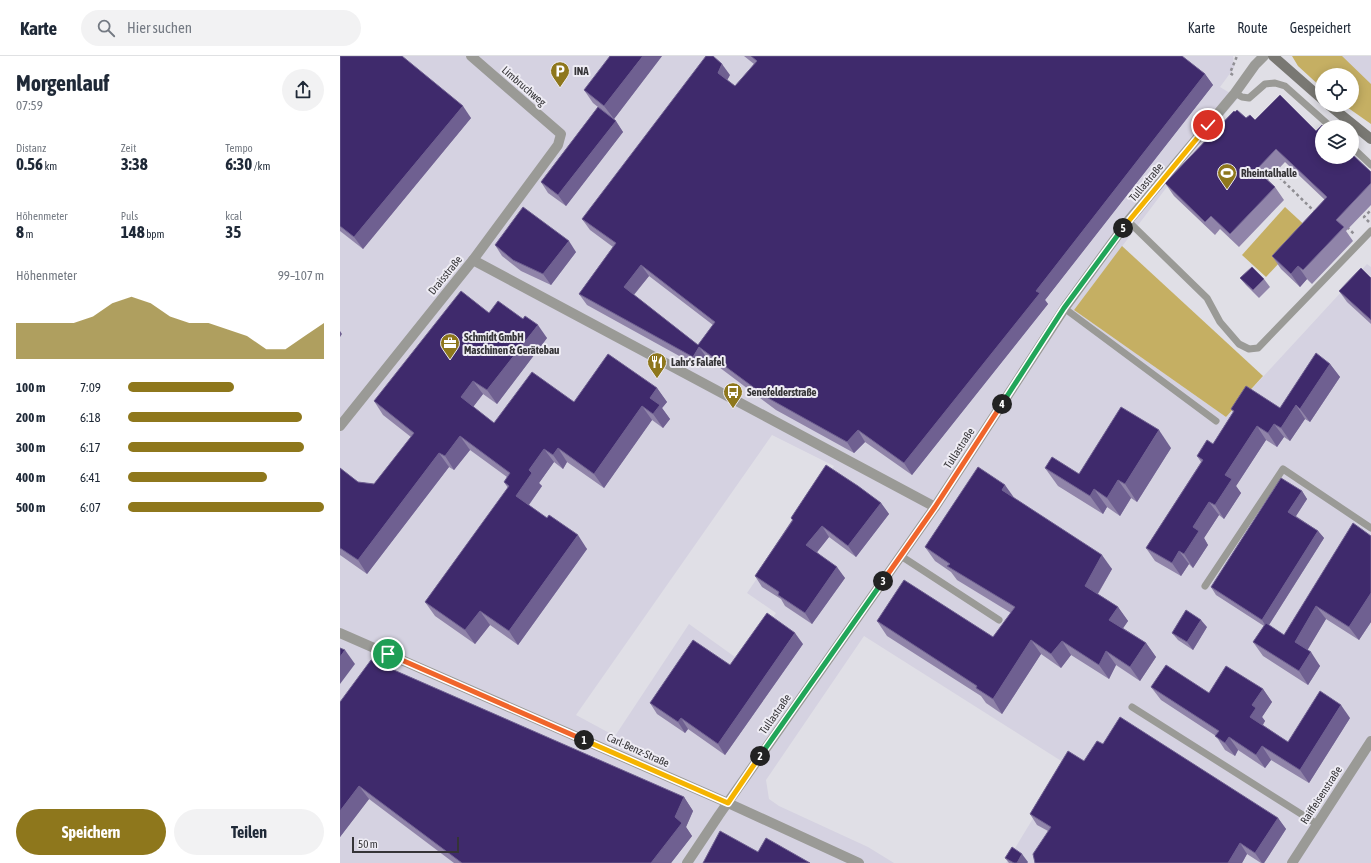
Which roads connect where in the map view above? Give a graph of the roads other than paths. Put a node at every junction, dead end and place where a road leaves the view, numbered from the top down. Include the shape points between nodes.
1 (471, 56) edge
2 (1264, 56) edge
3 (1273, 56) edge
4 (1235, 93) junction
5 (1315, 93) edge
6 (1338, 112) edge
7 (1323, 120) edge
8 (1347, 120) edge
9 (1359, 129) edge
10 (1359, 130) edge
11 (561, 134) joint
12 (1371, 135) edge
13 (1371, 139) edge
14 (1359, 154) edge
15 (1371, 165) edge
16 (1128, 221) junction
17 (1371, 231) edge
18 (473, 260) junction
19 (1064, 308) junction
20 (1216, 421) dead end
21 (340, 426) edge
22 (935, 507) junction
23 (1371, 528) edge
24 (901, 556) junction
25 (1205, 586) dead end
26 (1000, 620) dead end
27 (340, 633) edge
28 (1132, 707) dead end
29 (1371, 741) edge
30 (728, 803) junction
31 (1317, 824) junction
32 (687, 863) edge
33 (859, 863) edge
34 (1292, 863) edge

1 - 11 street, Limbruchweg
2 - 4 street, Tullastraße
3 - 5 main road
4 - 7 lane via 1249,98 1265,84 1284,86
4 - 16 street, Tullastraße
6 - 8 main road
9 - 12 main road
10 - 13 main road
11 - 18 street, Draisstraße via 558,145
14 - 15 lane
16 - 17 lane via 1207,298 1220,322 1239,344 1249,349 1258,348
16 - 19 street, Tullastraße
18 - 21 street, Draisstraße
18 - 22 street
19 - 20 lane
19 - 22 street, Tullastraße
22 - 24 street, Tullastraße
23 - 25 lane via 1283,469
24 - 26 lane
24 - 30 street, Tullastraße
27 - 30 street, Carl-Benz-Straße
28 - 31 lane
29 - 31 street, Raiffeisenstraße
30 - 32 street, Tullastraße
30 - 33 street, Carl-Benz-Straße
31 - 34 street, Raiffeisenstraße

